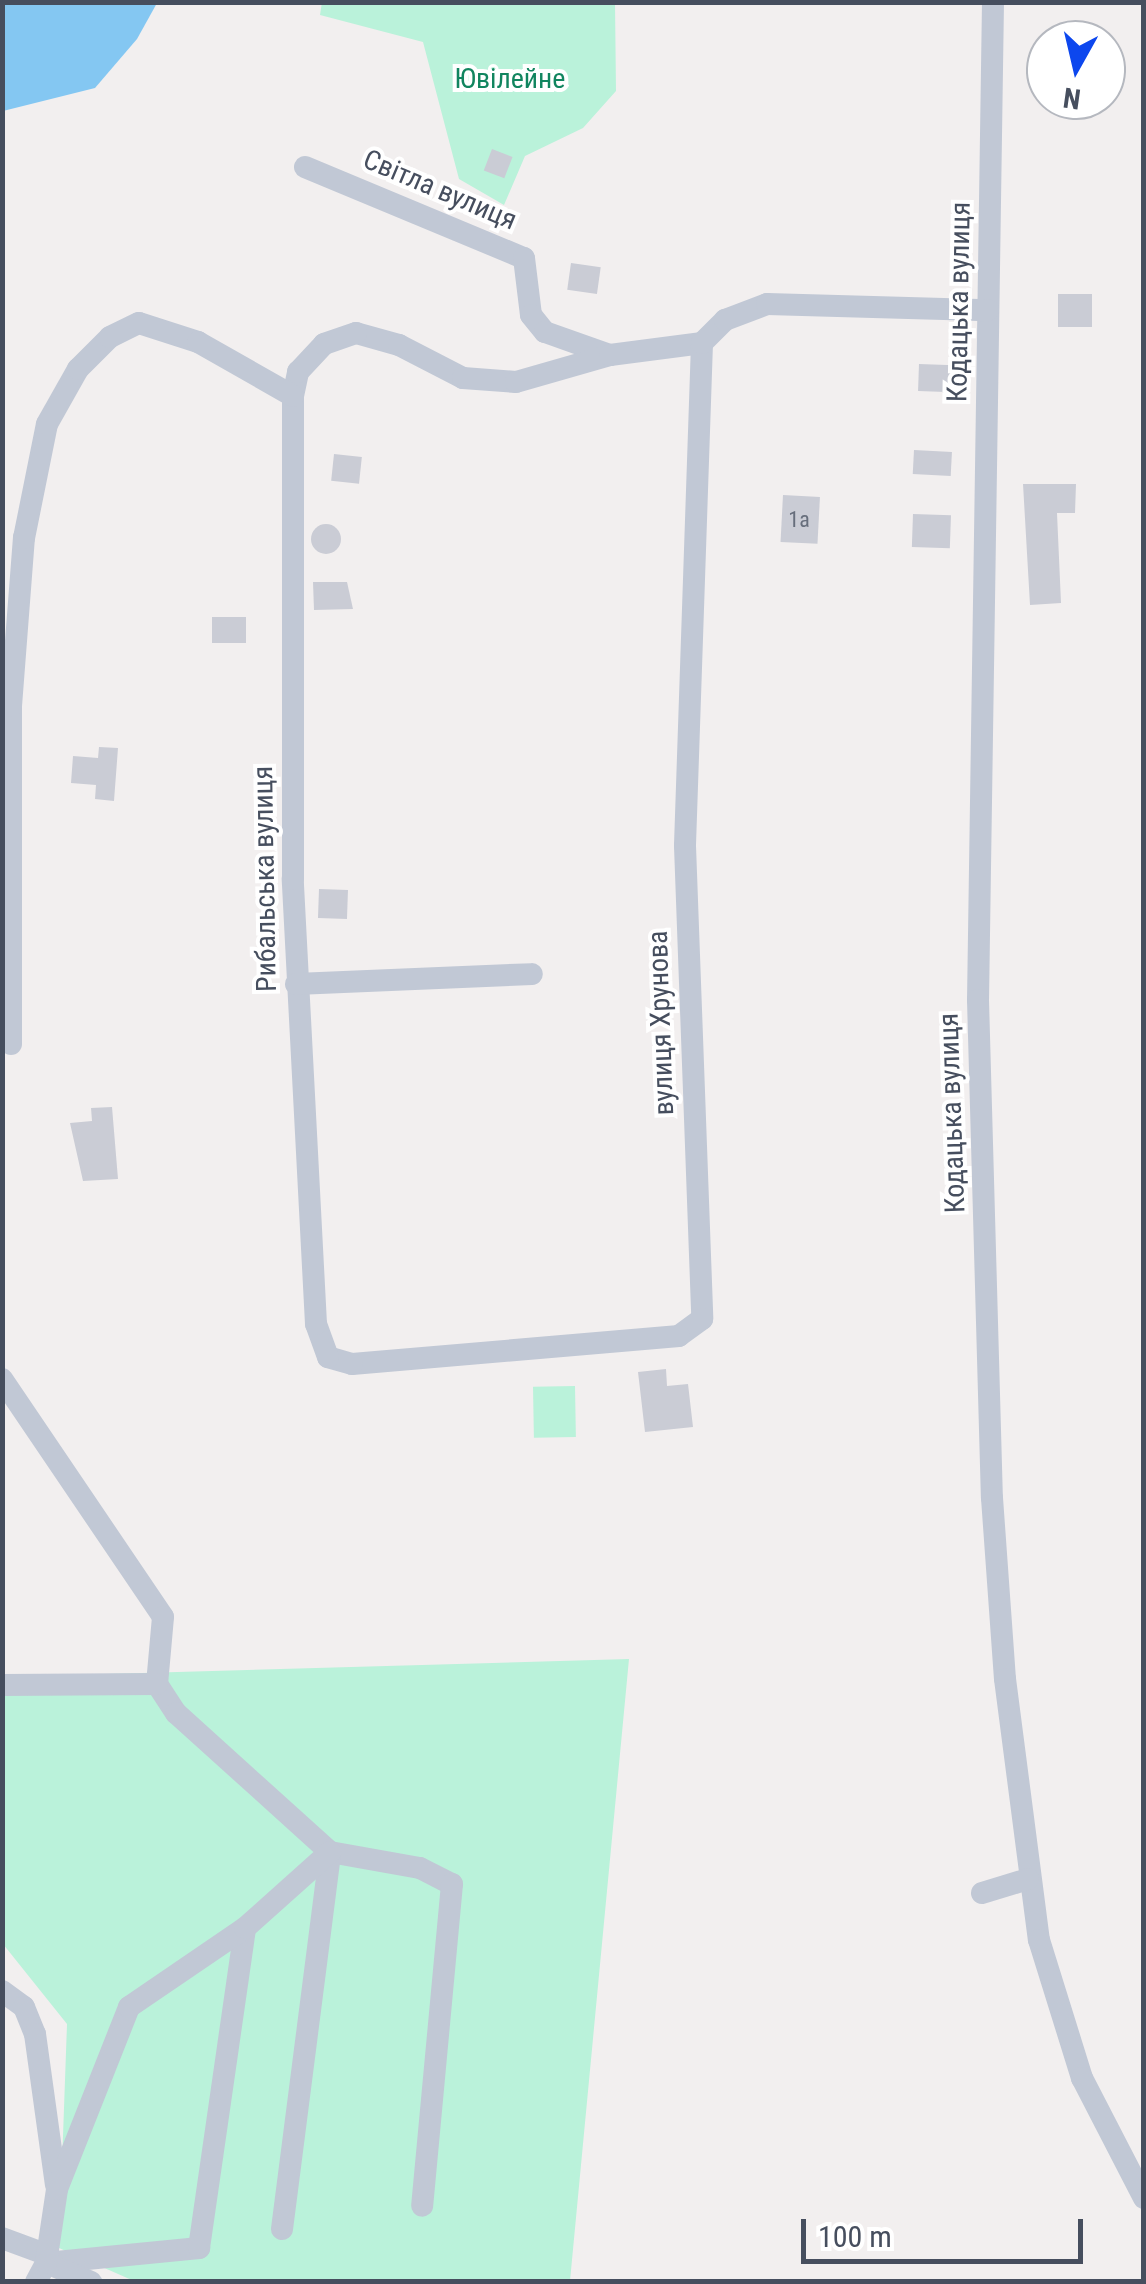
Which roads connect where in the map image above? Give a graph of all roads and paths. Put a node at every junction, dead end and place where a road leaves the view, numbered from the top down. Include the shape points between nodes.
1 (993, 2) edge
2 (306, 166) dead end
3 (988, 310) junction
4 (702, 344) junction
5 (610, 356) junction
6 (292, 396) junction
7 (24, 538) junction
8 (2, 565) edge
9 (532, 974) dead end
10 (296, 984) junction
11 (11, 1044) dead end
12 (328, 1357) joint
13 (2, 1379) edge
14 (157, 1684) junction
15 (2, 1685) edge
16 (330, 1852) junction
17 (1028, 1879) junction
18 (982, 1893) dead end
19 (245, 1928) junction
20 (2, 1991) edge
21 (57, 2189) junction
22 (1144, 2198) edge
23 (422, 2206) dead end
24 (282, 2230) dead end
25 (2, 2238) edge
26 (43, 2266) edge
27 (91, 2282) edge

1 - 3 street, Кодацька вулиця
2 - 5 street, Світла вулиця via 524,258 531,314 545,332
3 - 4 street via 767,304 724,320
3 - 17 street, Кодацька вулиця via 978,1000 992,1498
4 - 5 street
4 - 12 street, вулиця Хрунова via 685,846 702,1318 678,1336 352,1364
5 - 6 street via 516,382 463,378 399,345 338,335 298,372
6 - 7 street via 198,342 139,322 110,336 78,370 48,424
6 - 10 street, Рибальська вулиця
7 - 8 street
7 - 11 street via 7,839
9 - 10 street
10 - 12 street, Рибальська вулиця via 307,1266
13 - 14 street via 163,1617
14 - 15 street
14 - 16 street via 176,1713
16 - 19 street
16 - 23 street via 420,1868 452,1884
16 - 24 street
17 - 18 street
17 - 22 street, Кодацька вулиця via 1082,2078
19 - 21 street via 129,2007
19 - 26 street via 199,2248
20 - 21 street via 24,2006 35,2034
21 - 26 street
25 - 26 street
26 - 27 street

